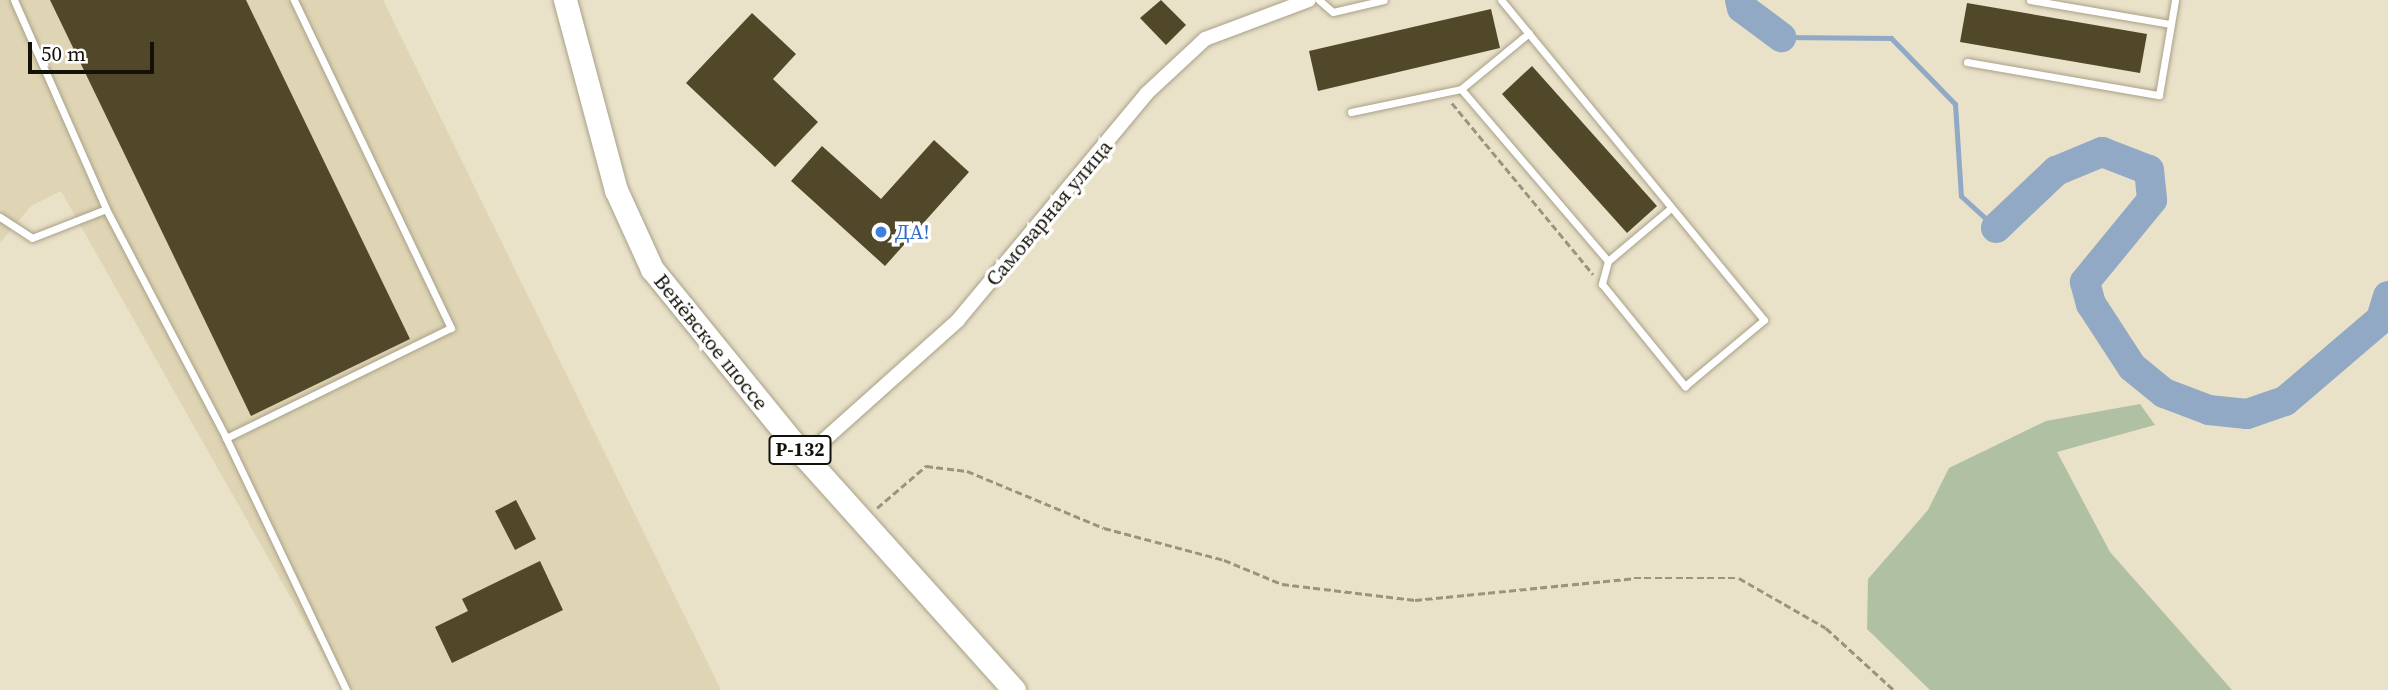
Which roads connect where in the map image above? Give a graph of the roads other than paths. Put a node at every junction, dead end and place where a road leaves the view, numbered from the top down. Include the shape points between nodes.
1 (14, 0) edge
2 (294, 0) edge
3 (565, 0) edge
4 (1308, 0) edge
5 (1320, 0) edge
6 (1384, 0) edge
7 (1501, 0) edge
8 (2030, 0) edge
9 (2175, 0) edge
10 (2171, 24) junction
11 (1528, 33) junction
12 (1967, 62) dead end
13 (1461, 89) junction
14 (1350, 112) dead end
15 (1671, 208) junction
16 (106, 209) junction
17 (0, 217) edge
18 (1608, 261) junction
19 (226, 438) junction
20 (805, 457) junction
21 (346, 690) edge
22 (1014, 690) edge

1 - 16 lane
2 - 19 lane via 451,328
3 - 20 main road, Венёвское шоссе / Р-132 via 616,190 652,270
4 - 20 street, Самоварная улица via 1205,39 1146,94 958,320
5 - 6 lane via 1333,12
7 - 11 lane
8 - 10 lane
9 - 10 lane
10 - 12 lane via 2159,95
11 - 13 lane
11 - 15 lane
13 - 14 lane
13 - 18 lane
15 - 18 lane
15 - 18 lane via 1764,320 1685,386 1602,284
16 - 17 lane via 32,238
16 - 19 lane
19 - 21 lane
20 - 22 main road, Венёвское шоссе / Р-132

